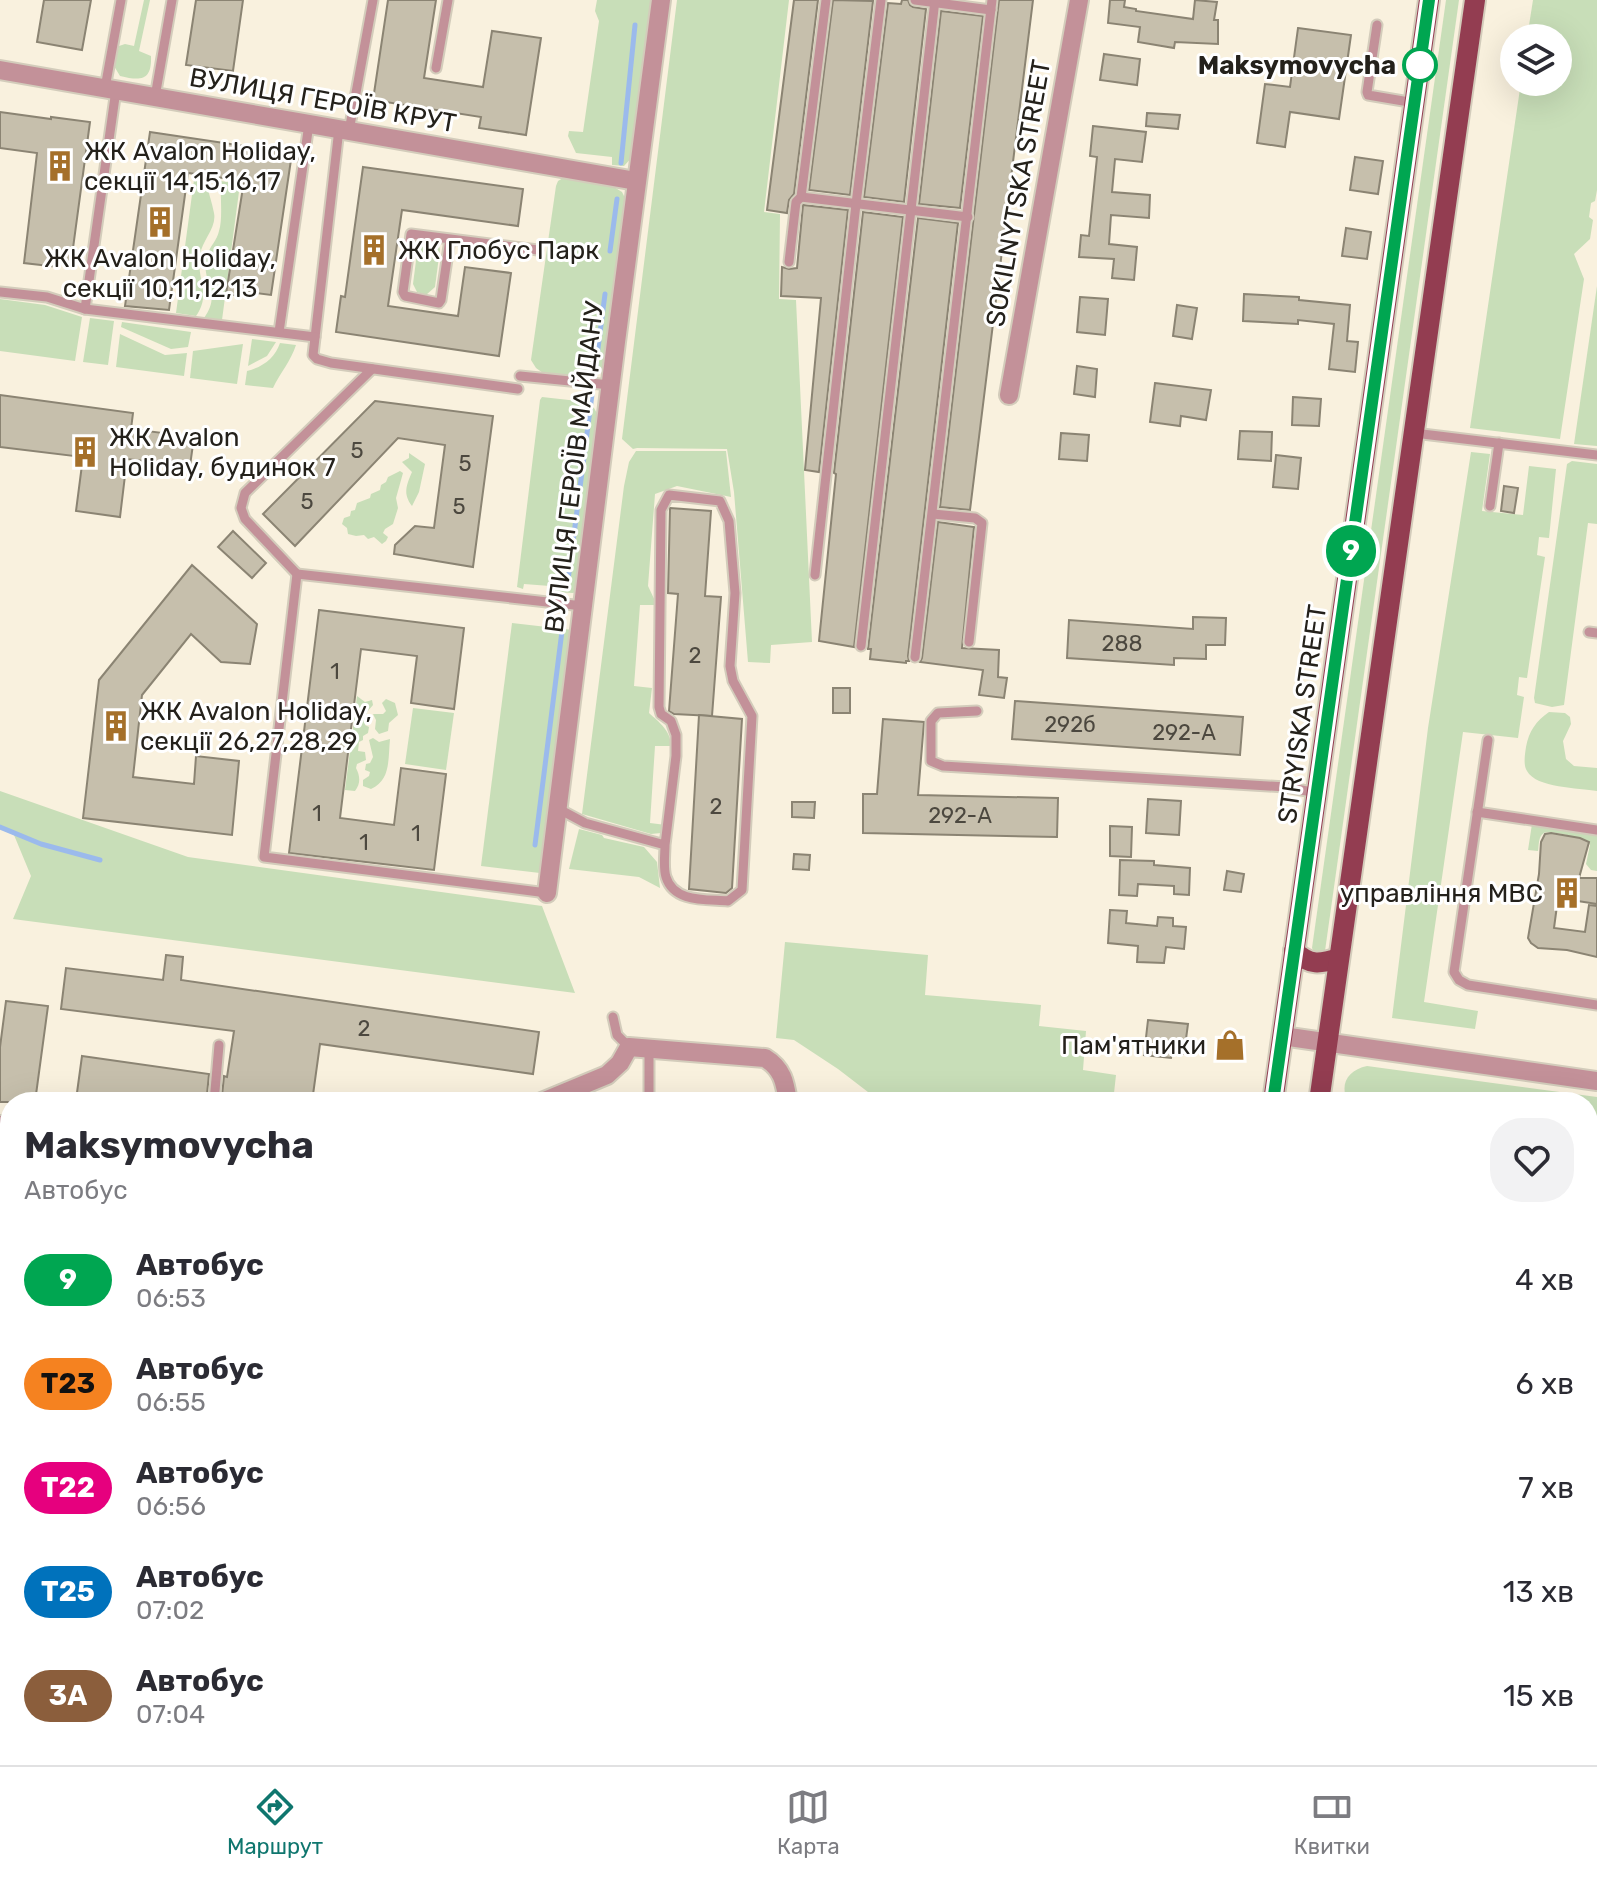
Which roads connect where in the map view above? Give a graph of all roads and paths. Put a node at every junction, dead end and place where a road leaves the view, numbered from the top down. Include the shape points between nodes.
1 (121, 0) edge
2 (172, 0) edge
3 (373, 0) edge
4 (448, 0) edge
5 (661, 0) edge
6 (826, 0) edge
7 (881, 0) edge
8 (915, 0) edge
9 (1079, 0) edge
10 (1429, 0) edge
11 (1475, 0) edge
12 (934, 1) edge
13 (992, 5) edge
14 (1377, 25) dead end
15 (436, 68) dead end
16 (0, 70) edge
17 (110, 89) junction
18 (155, 97) junction
19 (1415, 103) junction
20 (309, 124) junction
21 (344, 130) junction
22 (636, 181) junction
23 (801, 197) junction
24 (856, 204) junction
25 (911, 209) junction
26 (968, 217) junction
27 (450, 239) junction
28 (538, 250) dead end
29 (789, 262) dead end
30 (0, 292) edge
31 (85, 309) junction
32 (279, 332) junction
33 (315, 337) junction
34 (372, 369) junction
35 (520, 376) dead end
36 (606, 385) junction
37 (518, 389) dead end
38 (1009, 395) dead end
39 (1414, 433) junction
40 (1499, 443) junction
41 (1597, 455) edge
42 (1490, 506) dead end
43 (933, 514) junction
44 (297, 574) junction
45 (815, 575) dead end
46 (583, 606) junction
47 (969, 642) dead end
48 (861, 646) dead end
49 (915, 657) dead end
50 (977, 711) dead end
51 (1488, 740) dead end
52 (1317, 793) junction
53 (557, 808) junction
54 (1477, 812) junction
55 (1597, 830) edge
56 (665, 845) junction
57 (547, 893) joint
58 (1294, 951) junction
59 (1339, 958) junction
60 (1597, 1005) edge
61 (613, 1017) dead end
62 (1282, 1036) junction
63 (1327, 1042) junction
64 (219, 1045) dead end
65 (629, 1047) junction
66 (649, 1048) junction
67 (1597, 1081) edge
68 (215, 1092) edge
69 (566, 1092) edge
70 (649, 1092) edge
71 (786, 1092) edge
72 (1274, 1092) edge
73 (1320, 1092) edge

1 - 17 lane
2 - 18 lane
3 - 21 lane
4 - 15 lane
5 - 22 street, ВУЛИЦЯ ГЕРОЇВ МАЙДАНУ
6 - 23 lane
7 - 24 lane
8 - 12 lane
9 - 38 street, SOKILNYTSKA STREET
10 - 19 main road, STRYISKA STREET
11 - 39 main road
12 - 13 lane
12 - 25 lane
13 - 26 lane
14 - 19 lane via 1368,95
16 - 17 street, ВУЛИЦЯ ГЕРОЇВ КРУТ
17 - 18 street, ВУЛИЦЯ ГЕРОЇВ КРУТ
17 - 31 lane
18 - 20 street, ВУЛИЦЯ ГЕРОЇВ КРУТ
19 - 52 main road, STRYISKA STREET
20 - 21 street, ВУЛИЦЯ ГЕРОЇВ КРУТ
20 - 32 lane
21 - 22 street, ВУЛИЦЯ ГЕРОЇВ КРУТ
21 - 33 lane
22 - 36 street, ВУЛИЦЯ ГЕРОЇВ МАЙДАНУ
23 - 24 lane
23 - 29 lane via 796,202
24 - 25 lane
24 - 45 lane
25 - 26 lane
25 - 48 lane
26 - 43 lane
27 - 27 lane via 411,234 405,296 439,303
27 - 28 lane
30 - 31 lane via 47,297
31 - 32 lane
32 - 33 lane
33 - 34 lane via 317,359
34 - 37 lane
34 - 44 lane via 245,493 245,519
35 - 36 lane
36 - 46 street, ВУЛИЦЯ ГЕРОЇВ МАЙДАНУ
39 - 40 lane
39 - 59 main road
40 - 41 lane
40 - 42 lane
43 - 47 lane via 982,523
43 - 49 lane
44 - 46 lane
44 - 57 lane via 264,857
46 - 53 street, ВУЛИЦЯ ГЕРОЇВ МАЙДАНУ
50 - 52 lane via 938,713 931,721 931,761
51 - 54 lane
52 - 58 main road, STRYISKA STREET
53 - 56 lane via 585,823
53 - 57 street, ВУЛИЦЯ ГЕРОЇВ МАЙДАНУ
54 - 55 lane
54 - 60 lane via 1454,972 1468,985
56 - 56 lane via 666,878 678,894 728,901 742,890 752,716 730,666 735,593 729,521 720,501 669,495 661,510 659,707 676,735 676,756
58 - 59 main road via 1315,963
58 - 62 main road, STRYISKA STREET
59 - 63 main road
61 - 65 lane via 617,1035
62 - 63 street
62 - 72 main road, STRYISKA STREET
63 - 67 street
63 - 73 main road
64 - 68 lane
65 - 66 street
65 - 69 street via 607,1075
66 - 70 lane
66 - 71 street via 765,1058 783,1075

